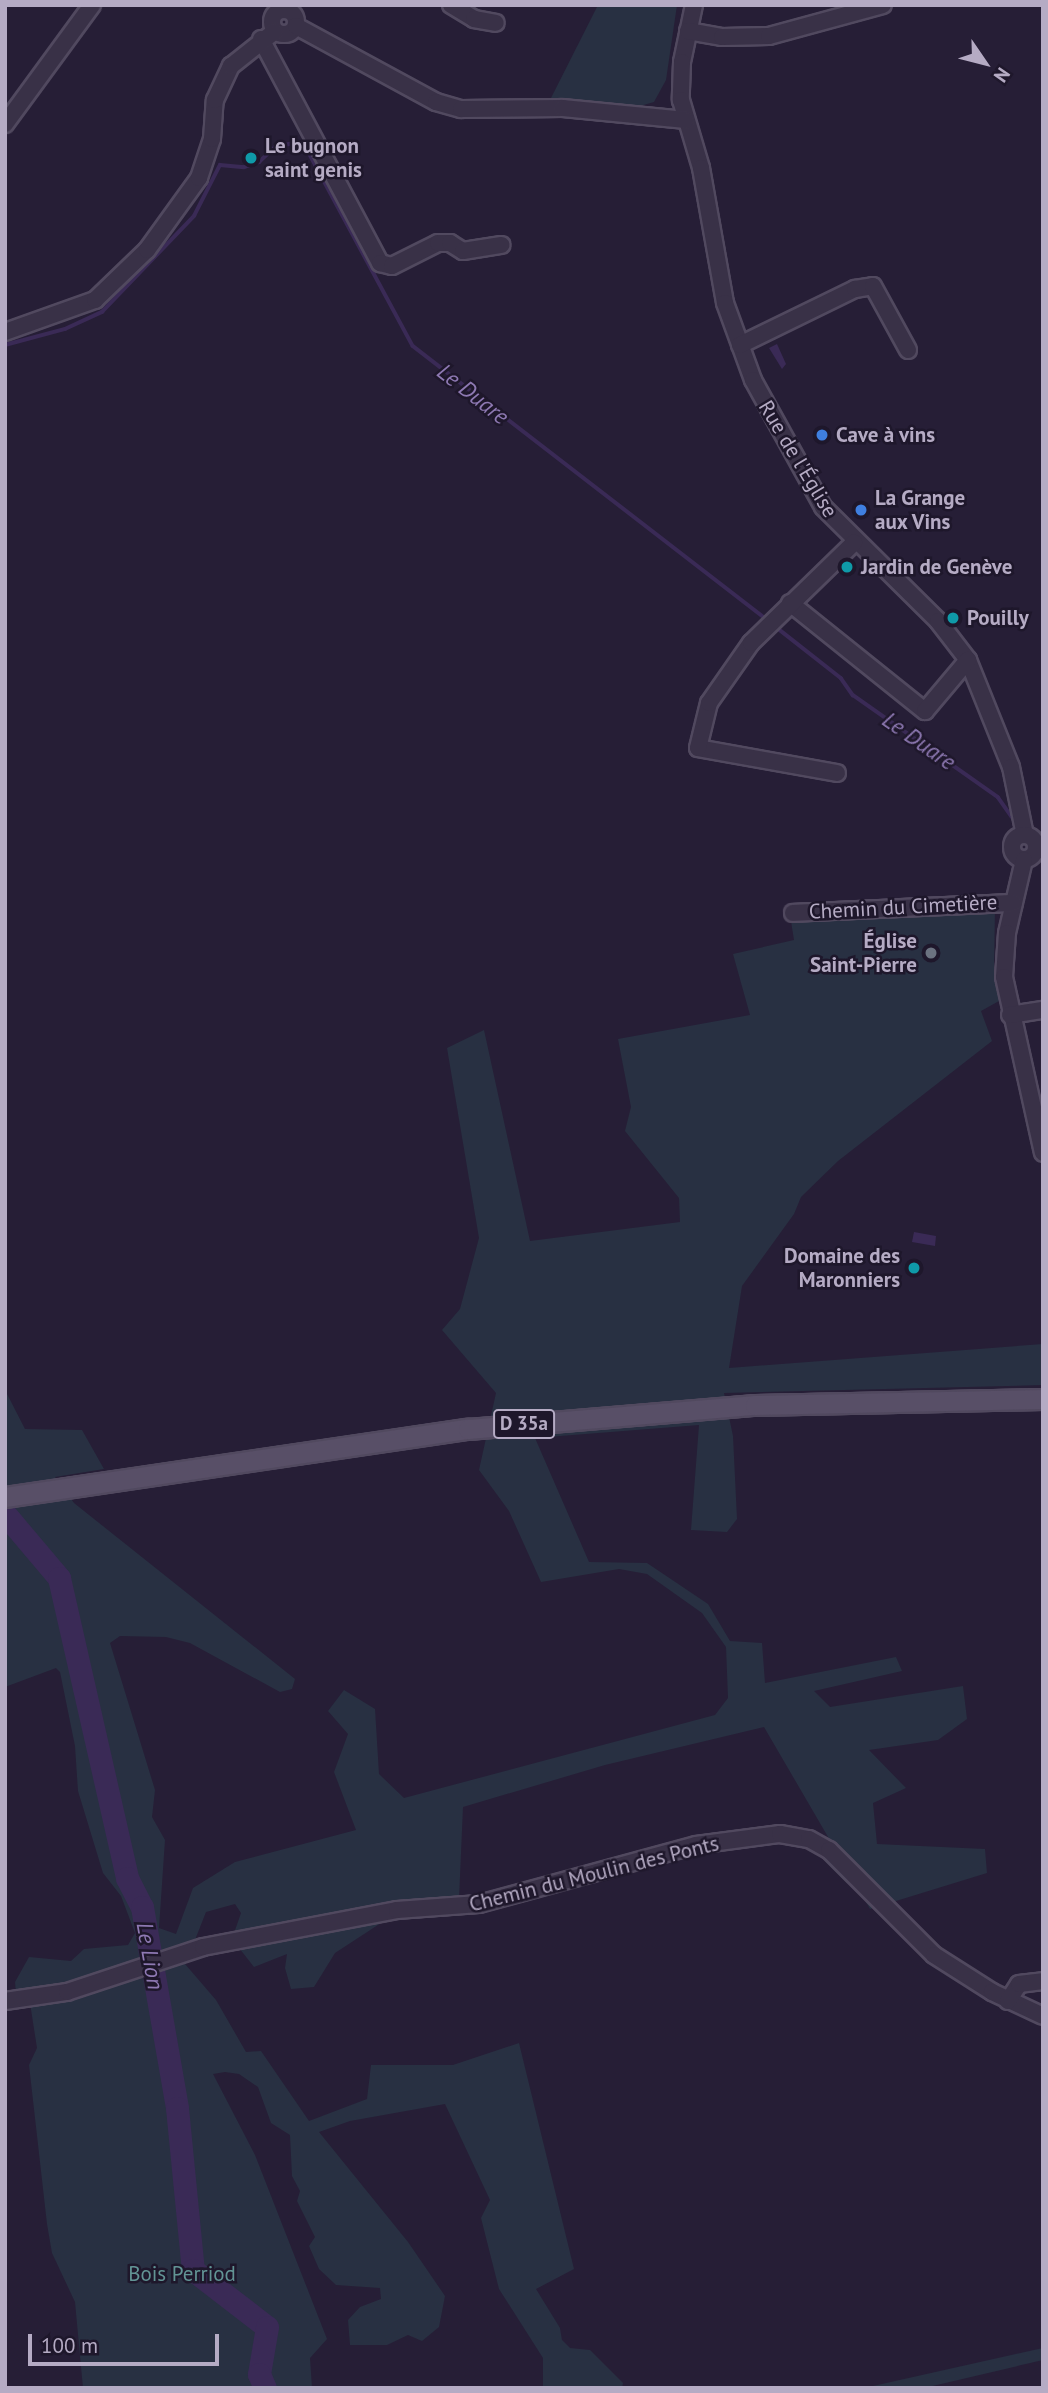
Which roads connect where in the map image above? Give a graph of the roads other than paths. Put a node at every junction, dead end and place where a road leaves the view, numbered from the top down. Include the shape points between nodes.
1 (92, 5) edge
2 (451, 5) edge
3 (694, 5) edge
4 (883, 5) edge
5 (282, 8) edge
6 (496, 23) dead end
7 (296, 26) junction
8 (688, 31) junction
9 (268, 35) junction
10 (681, 100) junction
11 (656, 116) junction
12 (685, 120) junction
13 (5, 124) edge
14 (502, 245) dead end
15 (5, 332) edge
16 (740, 345) junction
17 (908, 350) dead end
18 (854, 542) junction
19 (790, 603) junction
20 (968, 660) junction
21 (837, 773) dead end
22 (1035, 841) edge
23 (1014, 902) junction
24 (793, 913) dead end
25 (1043, 1010) edge
26 (1010, 1014) junction
27 (1043, 1153) edge
28 (1043, 1399) edge
29 (7, 1496) edge
30 (1043, 1981) edge
31 (5, 2001) edge
32 (1008, 2001) junction
33 (1043, 2016) edge

1 - 13 street
2 - 6 street via 474,19
3 - 8 street, Rue de l'Église
4 - 8 street via 769,36 722,37
5 - 7 street
5 - 9 street via 271,20
7 - 9 street via 287,34
7 - 11 street via 436,102 461,109 563,108 617,117
8 - 10 street, Rue de l'Église
9 - 14 street via 380,263 392,266 438,243 450,243 463,251
9 - 15 street via 231,66 223,81 199,178 147,250 95,300
10 - 11 street
10 - 12 street, Rue de l'Église
11 - 12 street
12 - 16 street, Rue de l'Église via 701,168 719,279
16 - 17 street via 855,289 873,286
16 - 18 street, Rue de l'Église via 759,395 798,467 823,507
18 - 19 street
18 - 20 street, Rue de l'Église via 937,621
19 - 20 street via 925,710
19 - 21 street via 761,631 709,704 698,748
20 - 22 street, Rue de l'Église
22 - 23 street via 1032,857 1024,860
23 - 24 street, Chemin du Cimetière
23 - 26 street via 1005,952
25 - 26 street
26 - 27 street
28 - 29 main road, D 35a via 908,1399 675,1410 432,1434
30 - 32 street via 1019,1984
31 - 32 street, Chemin du Moulin des Ponts via 67,1992 203,1947 397,1910 479,1904 696,1845 780,1833 809,1839 829,1850 915,1939
32 - 33 street, Chemin du Moulin des Ponts

